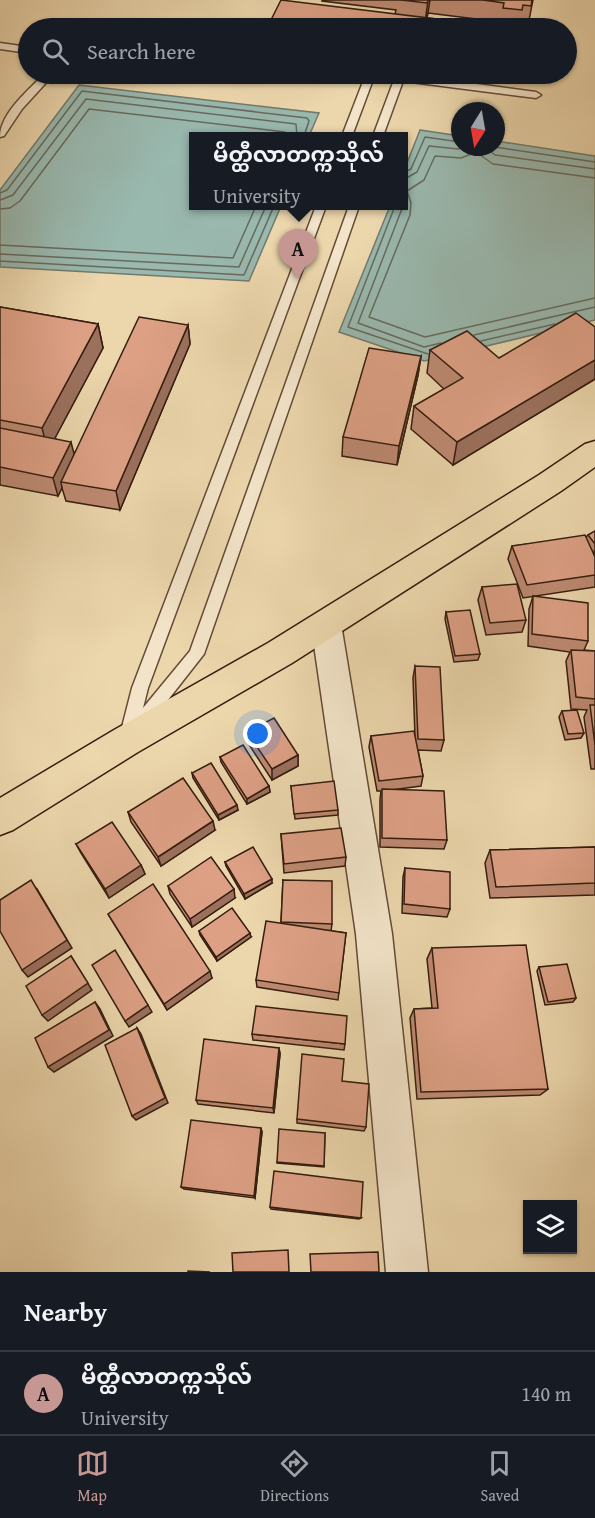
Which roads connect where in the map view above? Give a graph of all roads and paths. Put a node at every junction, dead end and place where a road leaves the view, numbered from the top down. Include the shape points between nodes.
1 (0, 46) edge
2 (18, 49) edge
3 (40, 84) edge
4 (368, 84) edge
5 (397, 84) edge
6 (457, 84) edge
7 (536, 95) dead end
8 (348, 132) edge
9 (379, 132) edge
10 (0, 134) edge
11 (319, 210) edge
12 (353, 210) edge
13 (595, 452) edge
14 (326, 624) junction
15 (126, 741) junction
16 (0, 818) edge
17 (407, 1272) edge

1 - 2 lane
3 - 10 lane
4 - 8 lane
5 - 9 lane
6 - 7 lane
11 - 15 lane via 140,688
12 - 15 lane via 196,654
13 - 14 highway
14 - 15 highway
14 - 17 street via 374,933
15 - 16 highway

